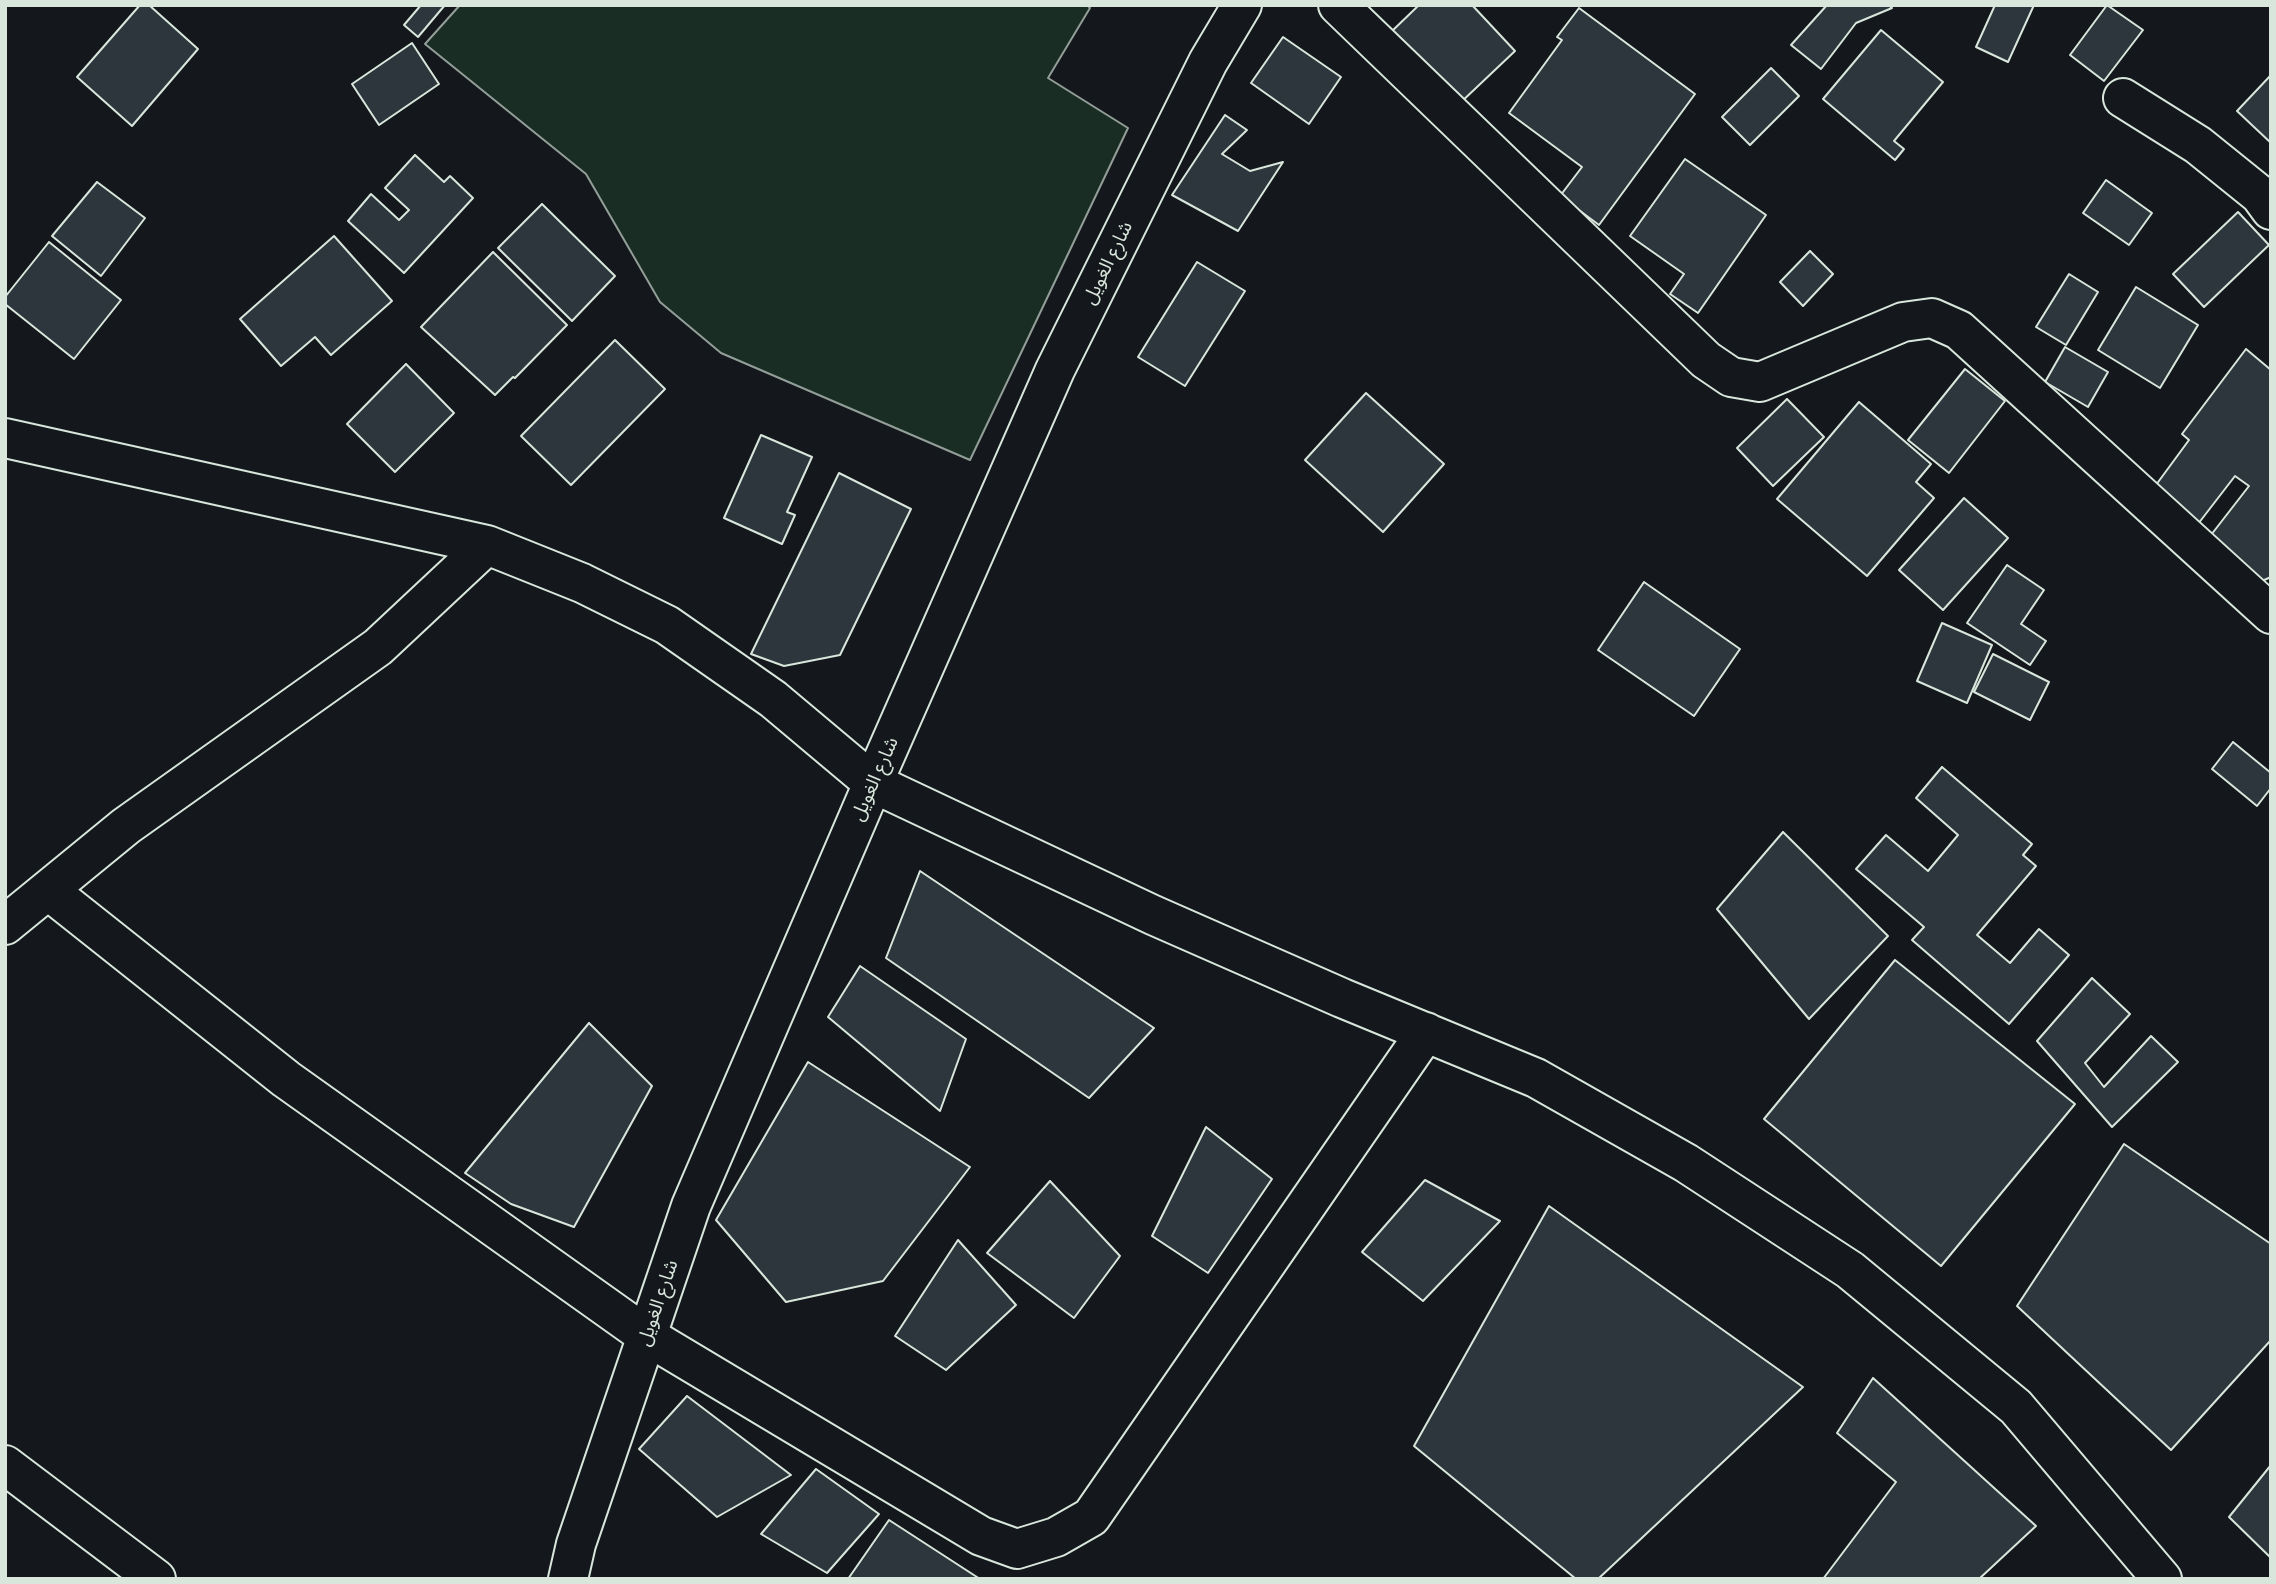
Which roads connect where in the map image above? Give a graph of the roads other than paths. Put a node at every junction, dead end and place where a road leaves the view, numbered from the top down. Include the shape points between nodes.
1 (1242, 5) edge
2 (1338, 5) edge
3 (2123, 98) dead end
4 (2271, 210) edge
5 (5, 438) edge
6 (487, 545) junction
7 (2271, 614) edge
8 (873, 783) junction
9 (48, 890) junction
10 (5, 925) edge
11 (1426, 1032) junction
12 (647, 1336) junction
13 (7, 1469) edge
14 (156, 1579) edge
15 (568, 1579) edge
16 (2162, 1579) edge

1 - 8 street, شارع الغويل via 1208,62 1055,370
2 - 7 street via 1706,360 1731,377 1760,382 1903,323 1932,318 1959,330
3 - 4 street via 2198,145 2260,195
5 - 6 street
6 - 8 street via 582,583 667,625 773,699
6 - 9 street via 378,647 126,826
8 - 11 street via 1153,915
8 - 12 street, شارع الغويل via 691,1206
9 - 10 street
9 - 12 street via 286,1079
11 - 12 street via 1091,1517 1056,1537 1017,1549 981,1536
11 - 16 street via 1548,1084 1686,1163 1850,1270 2016,1408
12 - 15 street, شارع الغويل
13 - 14 street

